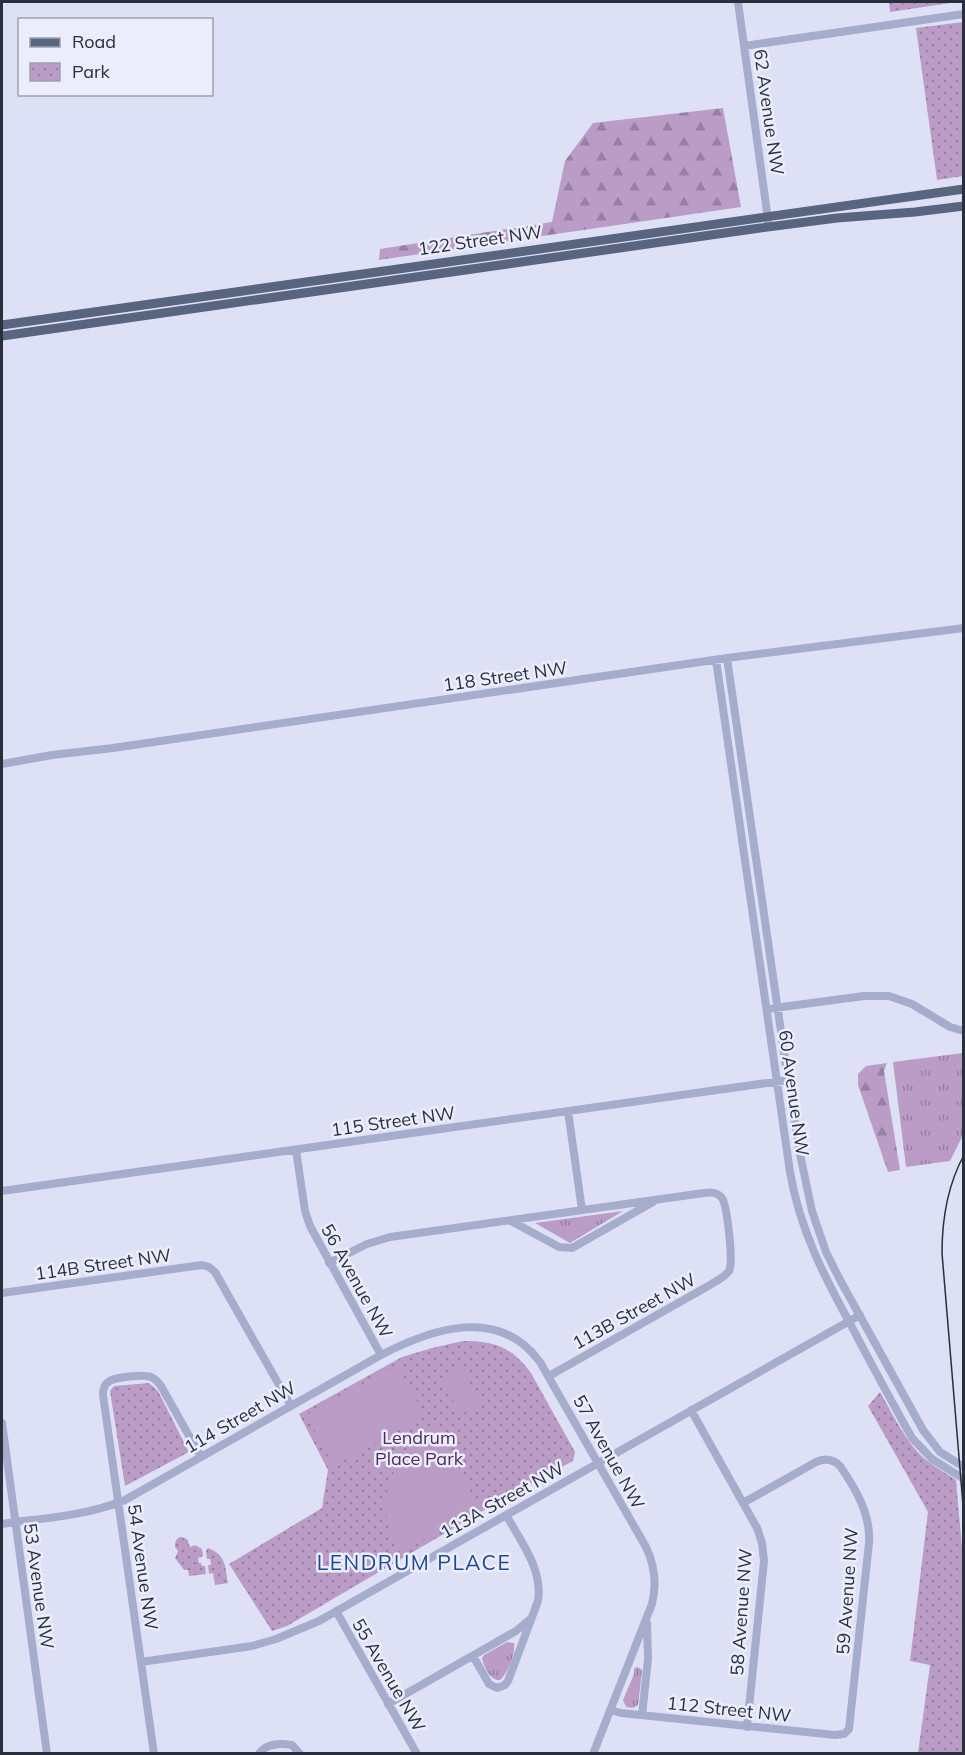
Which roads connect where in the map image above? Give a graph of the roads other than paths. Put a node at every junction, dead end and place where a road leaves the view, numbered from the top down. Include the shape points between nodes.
1 (738, 2) edge
2 (963, 14) edge
3 (744, 46) junction
4 (963, 189) edge
5 (963, 205) edge
6 (768, 216) junction
7 (769, 227) junction
8 (2, 325) edge
9 (2, 336) edge
10 (963, 628) edge
11 (727, 658) junction
12 (716, 660) junction
13 (2, 764) edge
14 (778, 1008) junction
15 (767, 1009) junction
16 (963, 1031) edge
17 (788, 1080) junction
18 (777, 1082) junction
19 (568, 1110) junction
20 (296, 1150) junction
21 (2, 1191) edge
22 (656, 1199) junction
23 (582, 1210) junction
24 (511, 1221) junction
25 (329, 1263) junction
26 (2, 1293) edge
27 (860, 1315) junction
28 (848, 1322) junction
29 (490, 1328) joint
30 (381, 1355) junction
31 (549, 1376) junction
32 (291, 1406) junction
33 (691, 1410) junction
34 (2, 1423) edge
35 (201, 1457) junction
36 (598, 1463) junction
37 (963, 1467) edge
38 (963, 1479) edge
39 (118, 1502) junction
40 (742, 1503) junction
41 (506, 1515) junction
42 (15, 1522) junction
43 (2, 1524) edge
44 (336, 1611) junction
45 (532, 1617) junction
46 (647, 1618) junction
47 (473, 1656) junction
48 (141, 1662) junction
49 (388, 1704) junction
50 (610, 1710) junction
51 (642, 1715) junction
52 (747, 1726) junction
53 (844, 1734) joint
54 (47, 1754) edge
55 (154, 1754) edge
56 (260, 1754) edge
57 (300, 1754) edge
58 (417, 1754) edge
59 (593, 1754) edge

1 - 3 street, 62 Avenue NW
2 - 3 street
3 - 6 street, 62 Avenue NW
4 - 6 main road, 122 Street NW
5 - 7 main road, 122 Street NW
6 - 7 street, 62 Avenue NW
6 - 8 main road, 122 Street NW
7 - 9 main road, 122 Street NW
10 - 11 street, 118 Street NW
11 - 12 street, 118 Street NW
11 - 14 street, 60 Avenue NW
12 - 13 street, 118 Street NW
12 - 15 street, 60 Avenue NW
14 - 15 street
14 - 16 street via 889,996
14 - 17 street, 60 Avenue NW
15 - 18 street, 60 Avenue NW
17 - 18 street, 115 Street NW
17 - 27 street, 60 Avenue NW via 812,1211 826,1252
18 - 19 street, 115 Street NW
18 - 28 street, 60 Avenue NW via 798,1211 816,1259
19 - 20 street, 115 Street NW
19 - 23 street
20 - 21 street, 115 Street NW
20 - 25 street, 56 Avenue NW via 307,1220
22 - 23 street
22 - 24 street via 572,1248 559,1246
22 - 31 street, 113B Street NW via 711,1192 719,1195 725,1208 731,1268 710,1285
23 - 24 street
24 - 25 street via 390,1238 367,1244
25 - 30 street, 56 Avenue NW
26 - 32 street, 114B Street NW via 209,1267
27 - 28 street, 113A Street NW
27 - 37 street, 60 Avenue NW via 923,1430 940,1452
28 - 33 street, 113A Street NW
28 - 38 street, 60 Avenue NW via 912,1438 932,1460
29 - 30 street, 114 Street NW via 464,1327 439,1332
29 - 31 street, 57 Avenue NW via 523,1343
30 - 32 street, 114 Street NW
31 - 36 street, 57 Avenue NW
32 - 35 street, 114 Street NW
33 - 36 street, 113A Street NW
33 - 40 street, 58 Avenue NW
34 - 42 street, 53 Avenue NW
35 - 39 street, 114 Street NW
35 - 39 street, 54 Avenue NW via 152,1377 113,1379 105,1385 103,1395
36 - 41 street, 113A Street NW
36 - 46 street, 57 Avenue NW via 652,1562 655,1587
39 - 42 street, 114 Street NW via 80,1513
39 - 48 street, 54 Avenue NW
40 - 52 street, 58 Avenue NW via 760,1536 764,1561
40 - 53 street, 59 Avenue NW via 816,1461 831,1460 842,1469 862,1504 870,1544 850,1725
41 - 44 street, 113A Street NW
41 - 45 street via 536,1570 540,1589
42 - 43 street, 114 Street NW
42 - 54 street, 53 Avenue NW
44 - 48 street, 113A Street NW via 260,1644
44 - 49 street, 55 Avenue NW
45 - 47 street
45 - 47 street via 504,1685 492,1686
46 - 50 street, 57 Avenue NW
46 - 51 street, 57 Avenue NW via 648,1659
47 - 49 street
48 - 55 street, 54 Avenue NW
49 - 58 street, 55 Avenue NW
50 - 51 street, 112 Street NW
50 - 59 street, 57 Avenue NW
51 - 52 street, 112 Street NW
52 - 53 street, 112 Street NW
56 - 57 street via 268,1746 284,1744 292,1745

